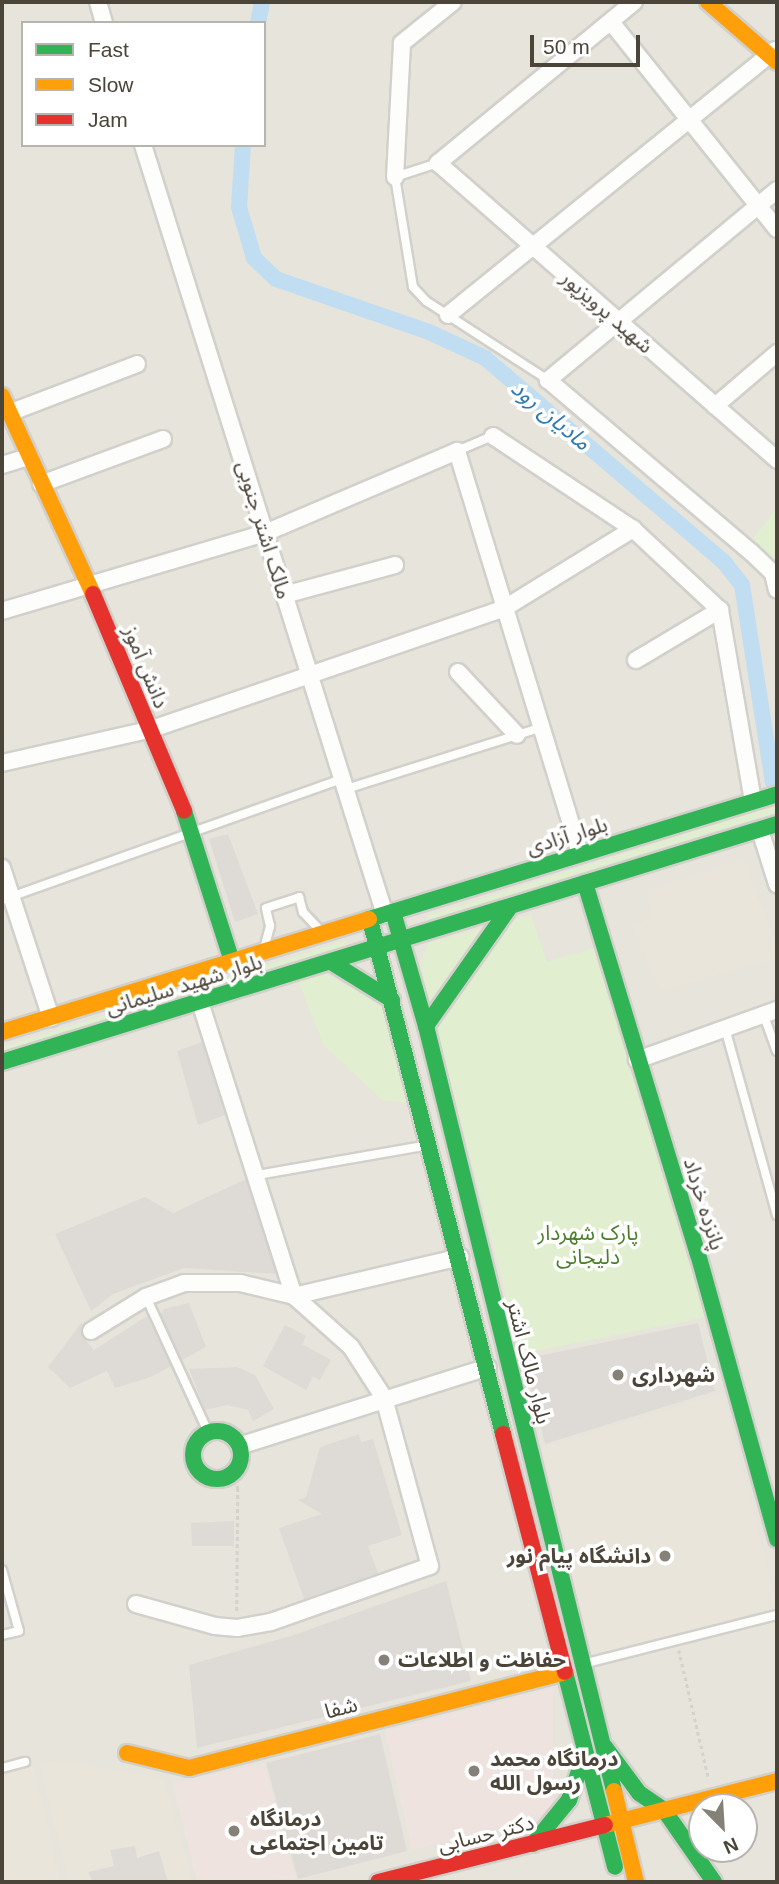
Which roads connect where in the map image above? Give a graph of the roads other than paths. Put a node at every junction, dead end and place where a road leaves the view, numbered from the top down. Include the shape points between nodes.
1 (98, 2) edge
2 (453, 2) edge
3 (634, 2) edge
4 (708, 2) edge
5 (103, 21) edge
6 (611, 22) junction
7 (775, 55) edge
8 (689, 120) junction
9 (144, 147) edge
10 (438, 163) junction
11 (395, 177) junction
12 (777, 190) edge
13 (758, 204) junction
14 (777, 229) edge
15 (533, 247) junction
16 (448, 315) junction
17 (619, 321) junction
18 (777, 353) edge
19 (137, 364) dead end
20 (548, 380) junction
21 (2, 396) edge
22 (715, 406) junction
23 (9, 413) junction
24 (493, 436) joint
25 (163, 439) dead end
26 (457, 451) junction
27 (29, 457) junction
28 (777, 460) edge
29 (2, 465) edge
30 (41, 484) junction
31 (633, 529) junction
32 (265, 533) junction
33 (395, 565) dead end
34 (89, 585) junction
35 (777, 590) edge
36 (284, 595) junction
37 (503, 609) junction
38 (720, 610) junction
39 (2, 611) edge
40 (636, 660) dead end
41 (458, 672) dead end
42 (309, 675) junction
43 (540, 728) junction
44 (149, 730) junction
45 (517, 735) junction
46 (2, 763) edge
47 (344, 784) junction
48 (777, 794) edge
49 (753, 801) junction
50 (777, 824) edge
51 (191, 829) junction
52 (760, 830) junction
53 (580, 854) junction
54 (2, 868) edge
55 (585, 883) junction
56 (777, 884) edge
57 (6, 898) edge
58 (510, 907) junction
59 (383, 916) junction
60 (323, 934) junction
61 (401, 939) junction
62 (378, 946) junction
63 (263, 952) junction
64 (232, 961) junction
65 (331, 961) junction
66 (393, 1000) junction
67 (200, 1002) junction
68 (770, 1013) edge
69 (51, 1018) junction
70 (426, 1026) junction
71 (725, 1028) junction
72 (2, 1032) edge
73 (777, 1051) edge
74 (637, 1060) junction
75 (2, 1062) edge
76 (446, 1118) junction
77 (426, 1123) junction
78 (431, 1145) junction
79 (257, 1175) junction
80 (777, 1215) edge
81 (460, 1257) junction
82 (294, 1296) junction
83 (146, 1297) junction
84 (91, 1331) dead end
85 (488, 1367) junction
86 (384, 1398) junction
87 (208, 1432) junction
88 (239, 1446) junction
89 (777, 1539) edge
90 (2, 1570) edge
91 (136, 1604) dead end
92 (777, 1615) edge
93 (2, 1635) edge
94 (583, 1664) junction
95 (565, 1672) junction
96 (595, 1715) junction
97 (577, 1720) junction
98 (603, 1745) junction
99 (127, 1753) dead end
100 (585, 1754) junction
101 (25, 1762) dead end
102 (2, 1768) edge
103 (777, 1781) edge
104 (664, 1810) junction
105 (622, 1822) junction
106 (604, 1827) junction
107 (533, 1844) junction
108 (708, 1880) edge
109 (378, 1882) edge
110 (619, 1882) edge
111 (636, 1882) edge

1 - 5 street
2 - 11 street via 402,43
3 - 6 street
4 - 7 main road
6 - 8 street
6 - 10 street
7 - 8 street
8 - 13 street
8 - 15 street
9 - 32 street, مالک اشتر جنوبی
10 - 11 lane
10 - 15 street, شهید پرویزپور
11 - 16 lane via 413,287
12 - 13 street
13 - 14 street
13 - 17 street
15 - 16 street
15 - 17 street, شهید پرویزپور
16 - 20 lane
17 - 20 street
17 - 22 street, شهید پرویزپور
18 - 22 street
19 - 23 street
20 - 35 street via 751,552 773,573
21 - 23 main road, دانش آموز
22 - 28 street, شهید پرویزپور
23 - 27 main road, دانش آموز
24 - 26 lane
24 - 31 street
25 - 30 street
26 - 32 street
26 - 37 street
27 - 29 street
27 - 30 main road, دانش آموز
30 - 34 main road, دانش آموز
31 - 37 street
31 - 38 street
32 - 34 street
32 - 36 street, مالک اشتر جنوبی
33 - 36 street
34 - 39 street
34 - 44 main road, دانش آموز
36 - 42 street, مالک اشتر جنوبی
37 - 42 street
37 - 43 street
38 - 40 street
38 - 49 street
41 - 45 street
42 - 44 street
42 - 47 street, مالک اشتر جنوبی
43 - 45 lane
43 - 53 street
44 - 46 street
44 - 51 main road, دانش آموز
45 - 47 lane
47 - 51 lane
47 - 59 street, مالک اشتر جنوبی
48 - 49 main road, بلوار آزادی
49 - 53 main road, بلوار آزادی
50 - 52 main road
51 - 57 lane
51 - 64 main road, دانش آموز
52 - 55 main road
52 - 56 street
53 - 59 main road, بلوار آزادی
54 - 57 street
55 - 58 main road
55 - 74 main road, پانزده خرداد
57 - 69 street
58 - 61 main road
58 - 70 main road
59 - 60 main road, بلوار شهید سلیمانی
59 - 61 main road, بلوار مالک اشتر
59 - 62 main road, بلوار مالک اشتر
60 - 63 main road, بلوار شهید سلیمانی
60 - 63 lane via 303,912 299,897 265,908 270,926
61 - 62 main road
61 - 70 main road, بلوار مالک اشتر
62 - 65 main road, بلوار شهید سلیمانی
62 - 66 main road, بلوار مالک اشتر
63 - 64 main road, بلوار شهید سلیمانی
64 - 69 main road, بلوار شهید سلیمانی
65 - 66 main road
65 - 67 main road, بلوار شهید سلیمانی
66 - 77 main road, بلوار مالک اشتر
67 - 75 main road, بلوار شهید سلیمانی
67 - 79 street
68 - 71 street
68 - 73 lane
69 - 72 main road, بلوار شهید سلیمانی
70 - 76 main road, بلوار مالک اشتر
71 - 74 street
71 - 80 lane
74 - 89 main road, پانزده خرداد via 698,1254
76 - 77 main road
76 - 94 main road, بلوار مالک اشتر
77 - 78 main road, بلوار مالک اشتر
78 - 79 lane
78 - 81 main road, بلوار مالک اشتر
79 - 82 street
81 - 82 street
81 - 85 main road, بلوار مالک اشتر
82 - 83 street via 240,1283 209,1282 184,1283
82 - 86 street via 351,1347
83 - 84 street
83 - 87 lane
85 - 86 street
85 - 95 main road, بلوار مالک اشتر
86 - 88 street
86 - 91 street via 430,1566 271,1622 237,1628
87 - 88 main road via 230,1434
87 - 88 main road via 193,1449 199,1471 212,1478 233,1472 240,1460
90 - 93 lane via 19,1630
92 - 94 lane
94 - 96 main road, بلوار مالک اشتر
95 - 97 main road, بلوار مالک اشتر
95 - 99 main road, شفا via 189,1768
96 - 97 main road via 589,1727
96 - 98 main road, بلوار مالک اشتر
97 - 100 main road, بلوار مالک اشتر
98 - 104 main road via 639,1793
98 - 105 main road, بلوار مالک اشتر
100 - 106 main road, بلوار مالک اشتر
100 - 107 main road via 569,1800
101 - 102 lane
103 - 104 main road, دکتر حسابی
104 - 105 main road, دکتر حسابی
104 - 108 main road
105 - 106 main road, دکتر حسابی
105 - 111 main road, بلوار مالک اشتر
106 - 107 main road, دکتر حسابی
106 - 110 main road, بلوار مالک اشتر
107 - 109 main road, دکتر حسابی

